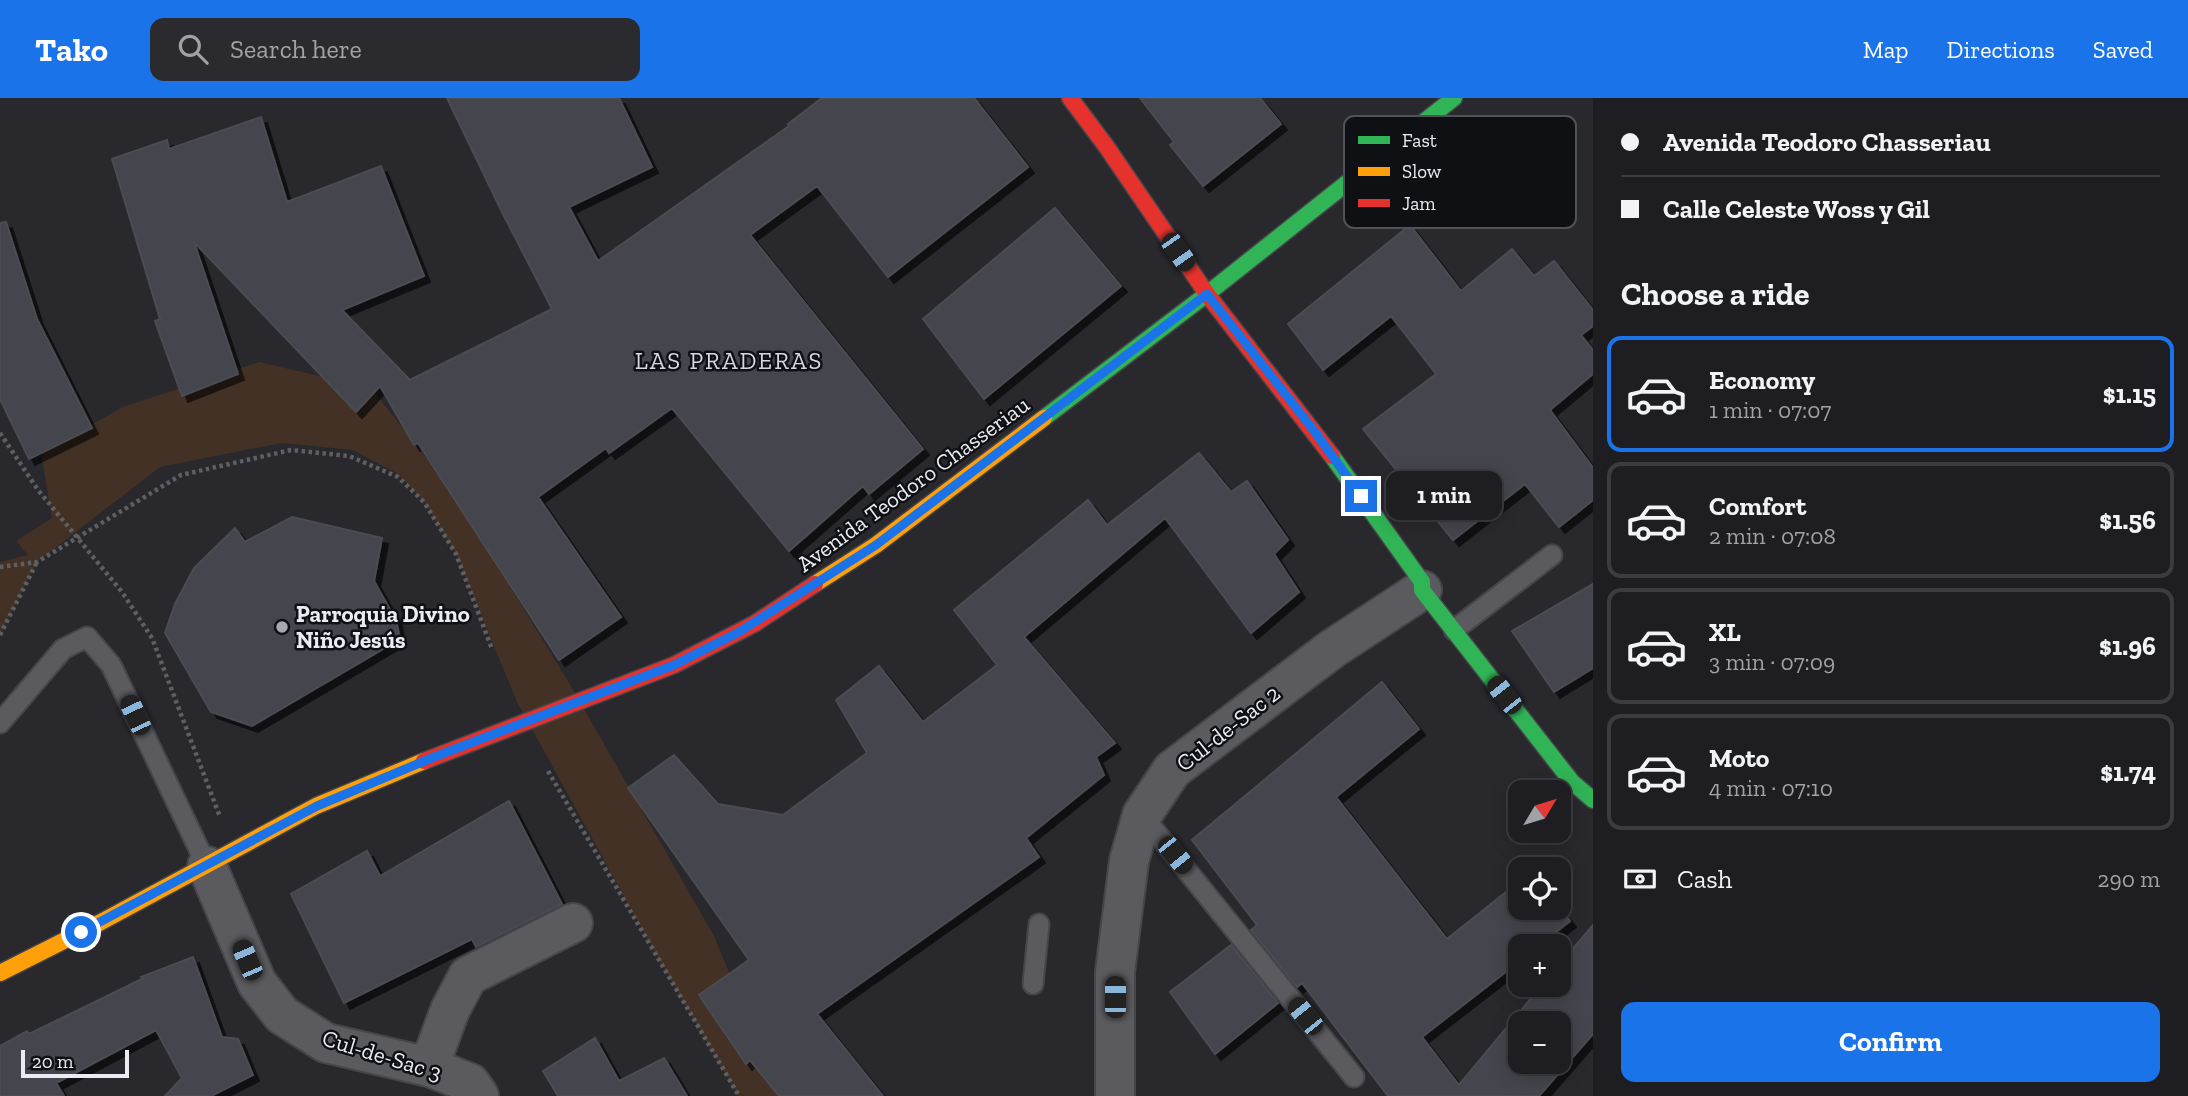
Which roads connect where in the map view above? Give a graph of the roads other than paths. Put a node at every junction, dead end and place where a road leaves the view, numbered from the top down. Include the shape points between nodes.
1 (1070, 98) edge
2 (1454, 98) edge
3 (1431, 116) edge
4 (1344, 185) edge
5 (1207, 294) junction
6 (1552, 555) dead end
7 (1422, 590) junction
8 (1454, 630) junction
9 (0, 723) edge
10 (1593, 800) edge
11 (1142, 815) junction
12 (220, 858) junction
13 (573, 923) dead end
14 (1039, 924) dead end
15 (0, 973) edge
16 (1033, 984) dead end
17 (429, 1067) junction
18 (1354, 1077) dead end
19 (479, 1096) edge
20 (1115, 1096) edge

1 - 5 street
2 - 3 street, Avenida Teodoro Chasseriau
4 - 5 street, Avenida Teodoro Chasseriau
5 - 7 street via 1315,432 1422,582
5 - 12 street, Avenida Teodoro Chasseriau via 876,545 747,628 674,665 317,806
6 - 8 lane
7 - 8 street
7 - 11 street, Cul-de-Sac 2 via 1332,649 1172,770
8 - 10 street via 1572,782
9 - 12 lane via 63,649 87,637 111,665
11 - 18 lane
11 - 20 street, Cul-de-Sac 2 via 1129,861 1115,972
12 - 15 street, Avenida Teodoro Chasseriau
12 - 17 street, Cul-de-Sac 3 via 257,983 282,1015 326,1043
13 - 17 street via 468,976
14 - 16 lane
17 - 19 street, Cul-de-Sac 3 via 470,1083

